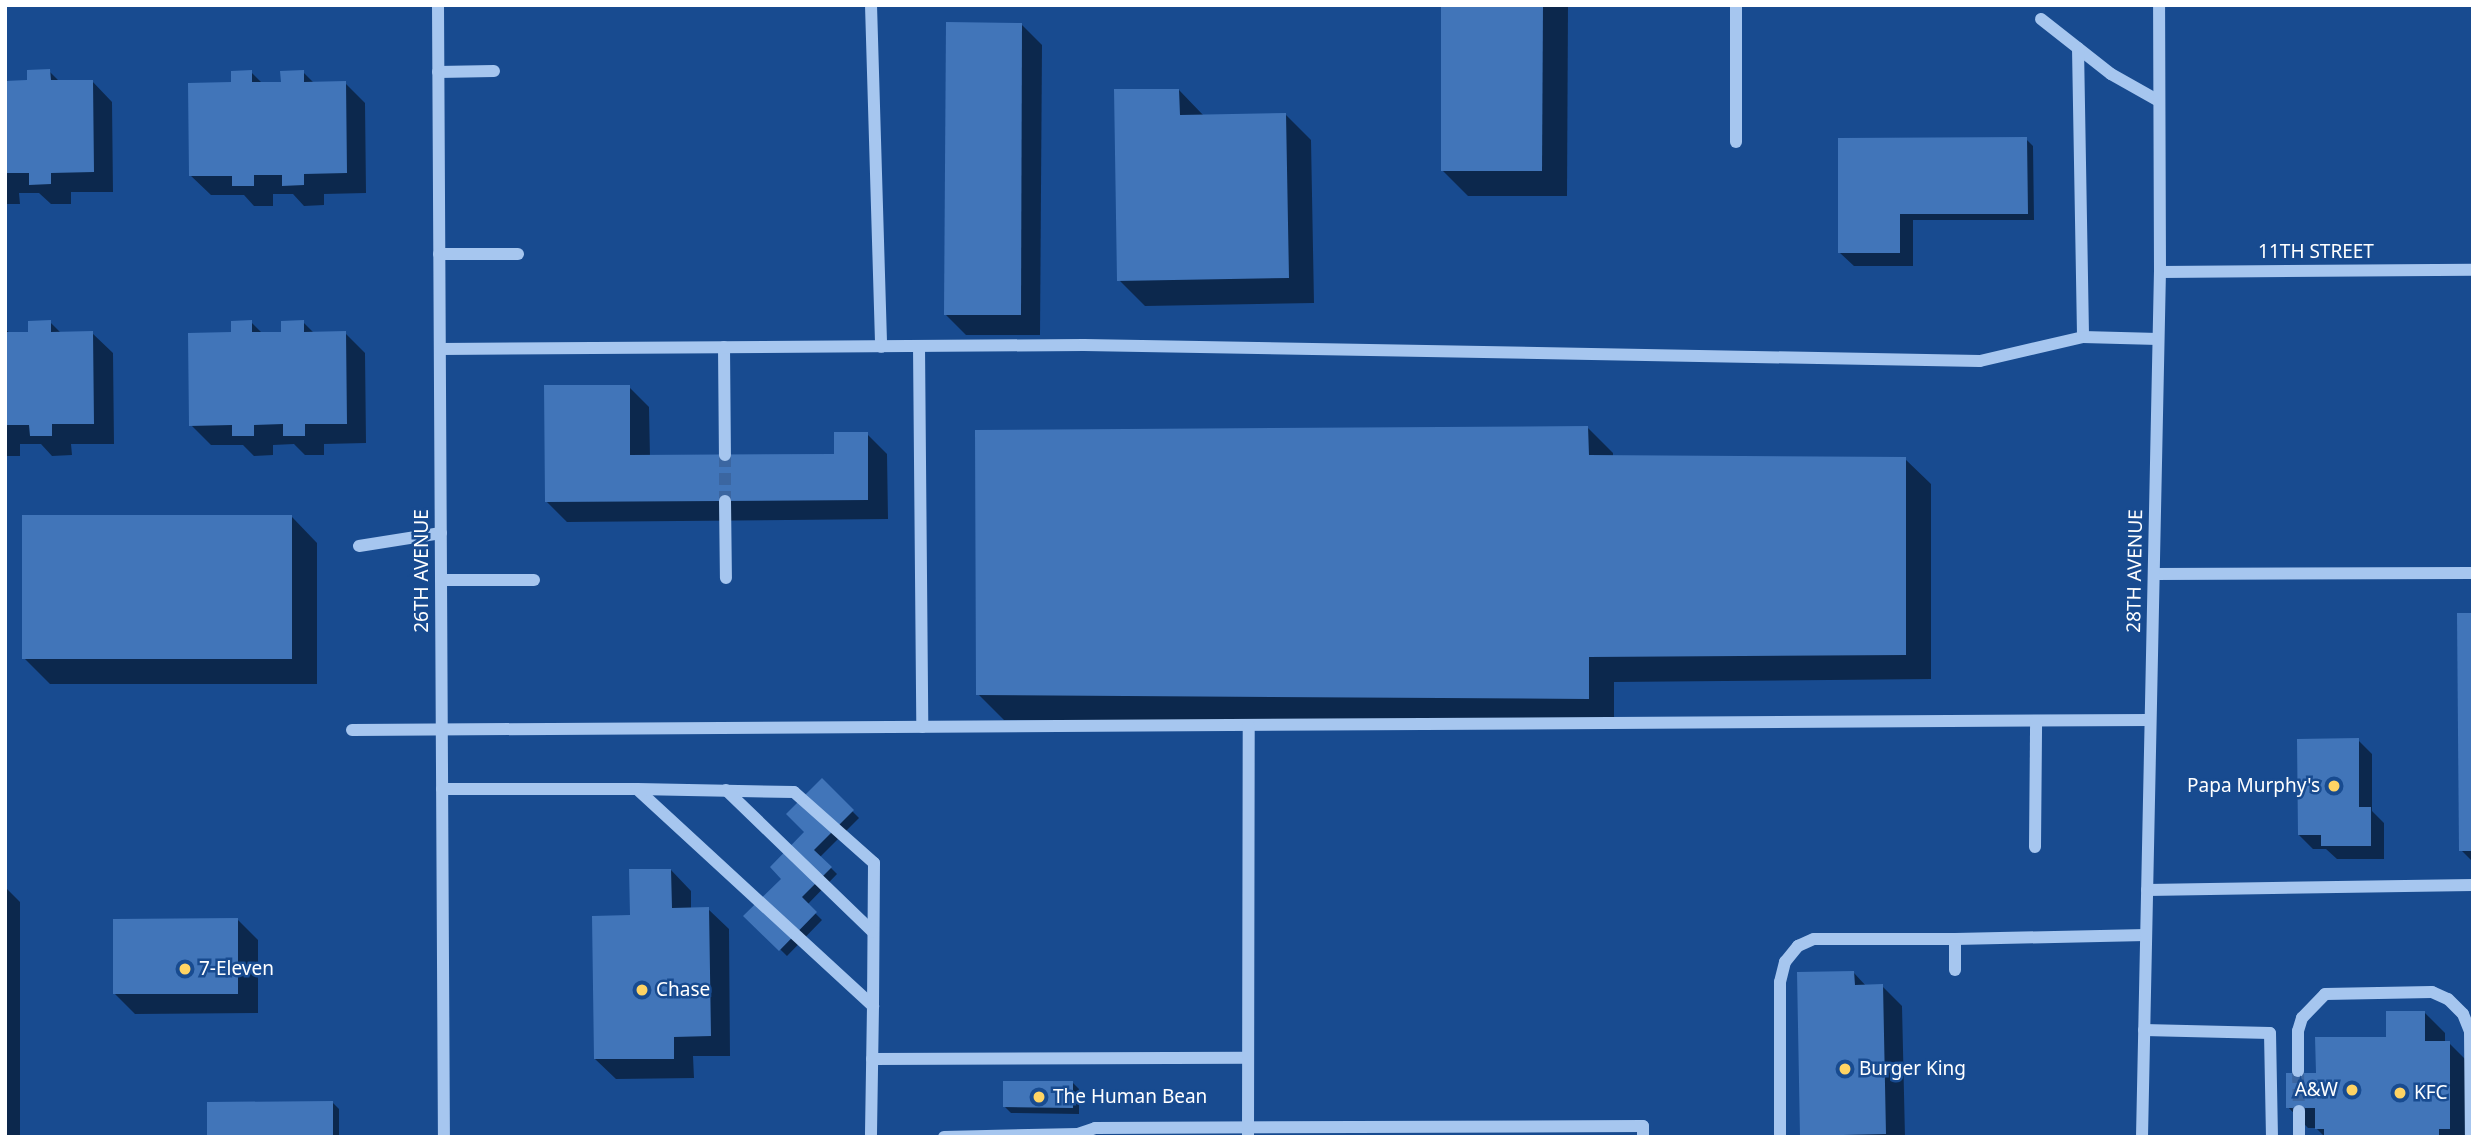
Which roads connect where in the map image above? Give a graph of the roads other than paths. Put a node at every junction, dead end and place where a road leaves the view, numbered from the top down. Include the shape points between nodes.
1 (438, 5) edge
2 (871, 5) edge
3 (1736, 5) edge
4 (2159, 5) edge
5 (2041, 19) dead end
6 (2078, 48) junction
7 (494, 71) dead end
8 (438, 72) junction
9 (2159, 102) junction
10 (1736, 142) dead end
11 (439, 254) junction
12 (518, 254) dead end
13 (2473, 270) edge
14 (2160, 272) junction
15 (2083, 337) junction
16 (2158, 339) junction
17 (881, 346) junction
18 (919, 346) junction
19 (724, 347) junction
20 (440, 349) junction
21 (725, 455) tunnel mouth
22 (725, 500) tunnel mouth
23 (441, 533) junction
24 (359, 546) dead end
25 (2473, 573) edge
26 (2154, 574) junction
27 (726, 578) dead end
28 (441, 580) junction
29 (534, 580) dead end
30 (2150, 720) junction
31 (2036, 721) junction
32 (1249, 724) junction
33 (922, 727) junction
34 (442, 729) junction
35 (352, 730) dead end
36 (442, 789) junction
37 (637, 789) junction
38 (726, 790) junction
39 (2035, 847) dead end
40 (2473, 884) edge
41 (2147, 890) junction
42 (873, 932) junction
43 (2146, 935) junction
44 (1955, 939) junction
45 (1955, 970) dead end
46 (873, 1006) junction
47 (2144, 1030) junction
48 (1248, 1058) junction
49 (872, 1059) junction
50 (2298, 1071) tunnel mouth
51 (2299, 1111) tunnel mouth
52 (1248, 1133) edge
53 (444, 1137) edge
54 (871, 1137) edge
55 (944, 1137) edge
56 (1643, 1137) edge
57 (1780, 1137) edge
58 (2142, 1137) edge
59 (2272, 1137) edge
60 (2299, 1137) edge
61 (2471, 1137) edge

1 - 8 street, 26TH AVENUE
2 - 17 street
3 - 10 street
4 - 9 street, 28TH AVENUE
5 - 6 street
6 - 9 street
6 - 15 street
7 - 8 street
8 - 11 street, 26TH AVENUE
9 - 14 street, 28TH AVENUE
11 - 12 street
11 - 20 street, 26TH AVENUE
13 - 14 street, 11TH STREET
14 - 16 street, 28TH AVENUE
15 - 16 street
15 - 18 street via 1980,361
16 - 26 street, 28TH AVENUE
17 - 18 street
17 - 19 street
18 - 33 street
19 - 20 street
19 - 21 street
20 - 23 street, 26TH AVENUE
22 - 27 street
23 - 24 street
23 - 28 street, 26TH AVENUE
25 - 26 street
26 - 30 street, 28TH AVENUE
28 - 29 street
28 - 34 street, 26TH AVENUE
30 - 31 street
30 - 41 street, 28TH AVENUE
31 - 32 street
31 - 39 street
32 - 33 street
32 - 48 street
33 - 34 street
34 - 35 street
34 - 36 street, 26TH AVENUE
36 - 37 street
36 - 53 street, 26TH AVENUE
37 - 38 street
37 - 46 street
38 - 42 street
38 - 42 street via 794,792 874,863
40 - 41 street
41 - 43 street, 28TH AVENUE
42 - 46 street
43 - 44 street
43 - 47 street, 28TH AVENUE
44 - 45 street
44 - 57 street via 1814,939 1798,946 1785,962 1780,982
46 - 49 street
47 - 58 street, 28TH AVENUE
47 - 59 street via 2270,1032
48 - 49 street
48 - 52 street
49 - 54 street
50 - 61 street via 2302,1018 2325,994 2432,992 2448,999 2463,1014 2470,1031
51 - 60 street
52 - 55 street via 1095,1128 1078,1133
52 - 56 street via 1643,1126

